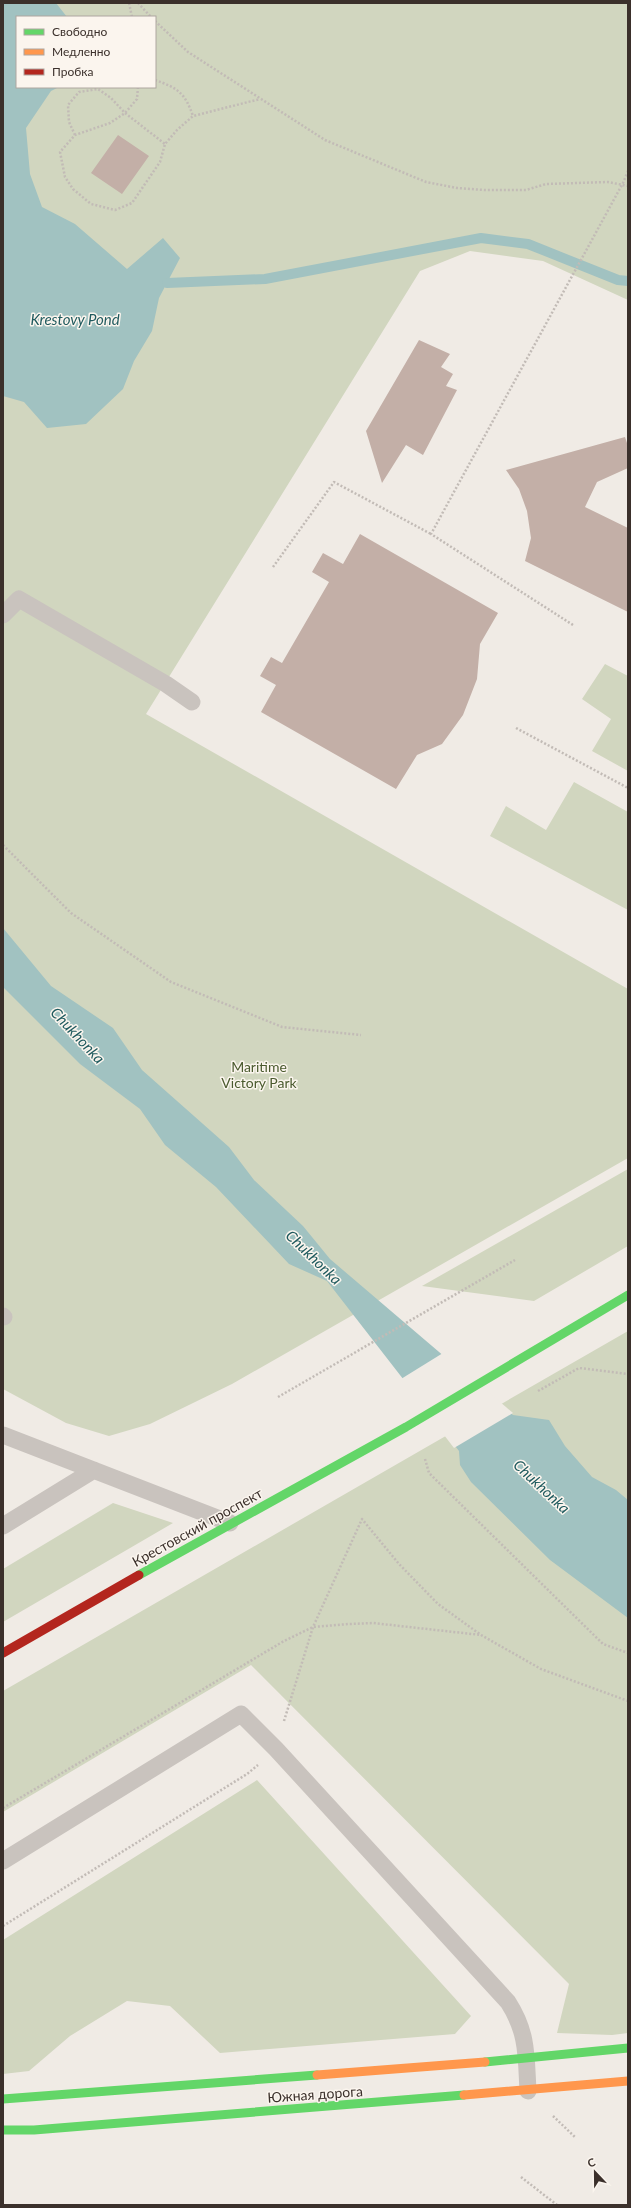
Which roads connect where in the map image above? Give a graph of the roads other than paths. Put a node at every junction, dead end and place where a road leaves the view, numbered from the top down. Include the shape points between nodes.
1 (3, 615) edge
2 (192, 702) dead end
3 (628, 1295) edge
4 (3, 1435) edge
5 (94, 1470) junction
6 (230, 1523) junction
7 (3, 1526) edge
8 (3, 1653) edge
9 (3, 1861) edge
10 (628, 2048) edge
11 (526, 2059) junction
12 (628, 2081) edge
13 (528, 2091) junction
14 (4, 2100) edge
15 (3, 2130) edge

1 - 2 lane via 19,599 166,684
3 - 6 street, Крестовский проспект via 406,1427
4 - 5 lane
5 - 6 lane
5 - 7 lane
6 - 8 street, Крестовский проспект
9 - 11 lane via 241,1714 508,2002 519,2019
10 - 11 street, Южная дорога
11 - 13 lane
11 - 14 street, Южная дорога
12 - 13 street, Южная дорога
13 - 15 street, Южная дорога via 34,2130

